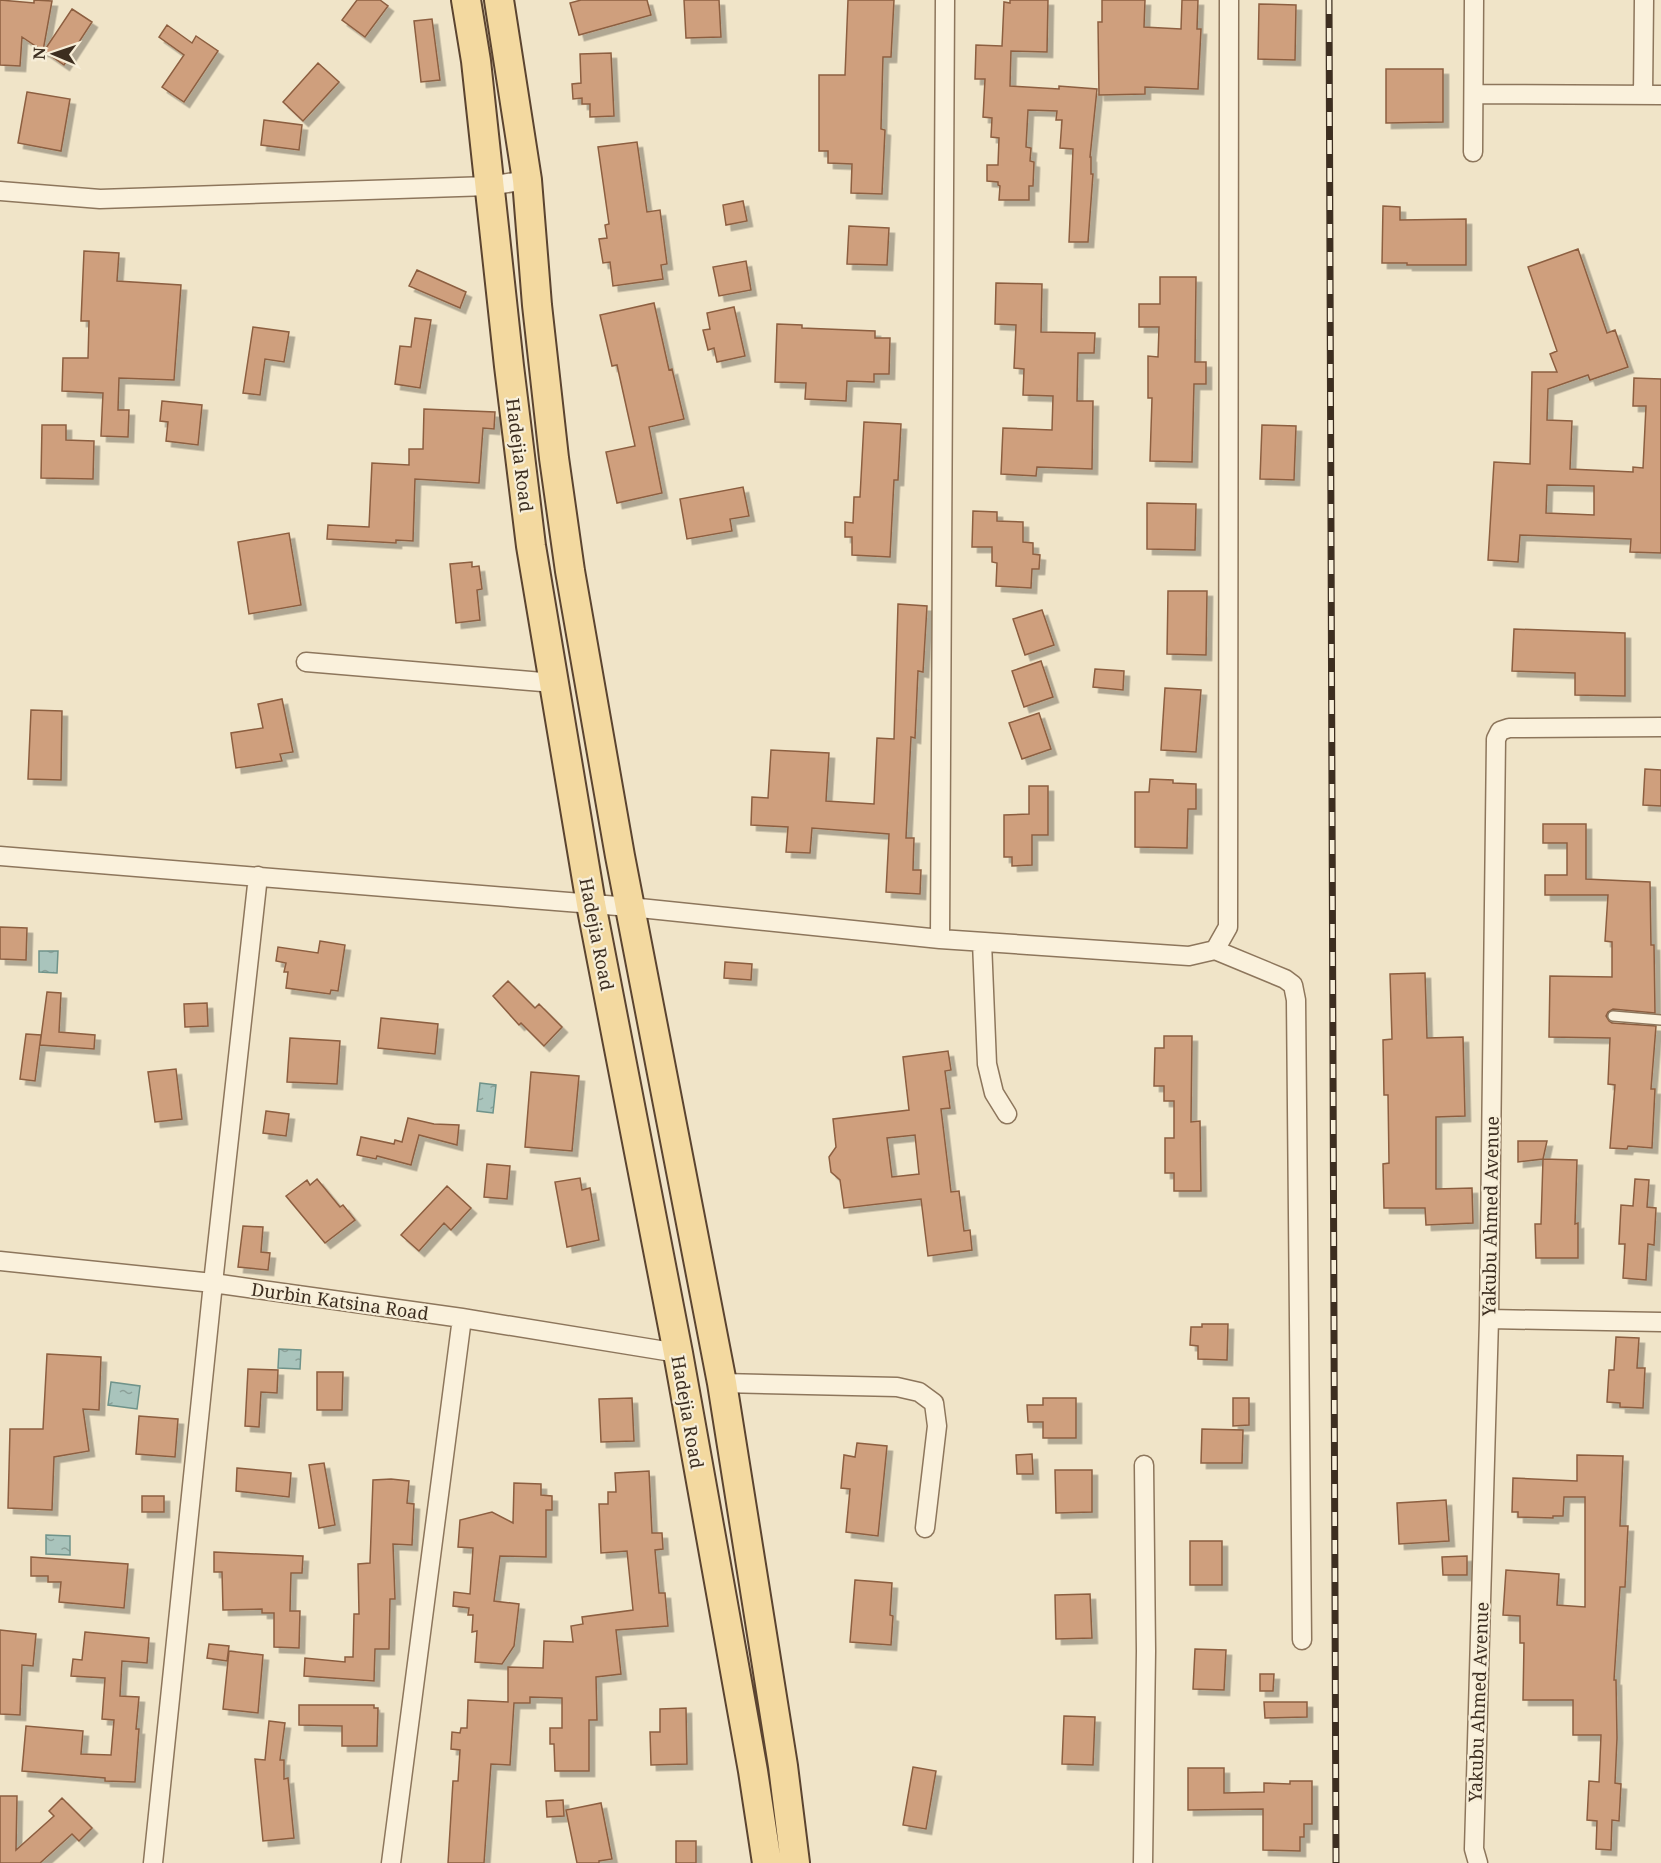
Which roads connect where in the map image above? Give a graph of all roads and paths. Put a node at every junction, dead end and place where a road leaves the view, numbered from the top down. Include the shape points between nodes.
1 (466, 0) edge
2 (499, 0) edge
3 (945, 0) edge
4 (1229, 0) edge
5 (1474, 0) edge
6 (1644, 0) edge
7 (1474, 94) junction
8 (1652, 95) edge
9 (1473, 152) dead end
10 (527, 180) junction
11 (489, 186) junction
12 (0, 191) edge
13 (306, 662) dead end
14 (554, 683) junction
15 (1661, 728) edge
16 (0, 856) edge
17 (258, 876) junction
18 (591, 904) junction
19 (630, 908) junction
20 (940, 939) junction
21 (982, 942) junction
22 (1215, 950) junction
23 (1613, 1016) dead end
24 (1661, 1020) edge
25 (1007, 1114) dead end
26 (0, 1261) edge
27 (213, 1282) junction
28 (462, 1318) junction
29 (1489, 1319) junction
30 (1661, 1322) edge
31 (678, 1353) junction
32 (722, 1383) junction
33 (1144, 1465) dead end
34 (925, 1528) dead end
35 (1302, 1640) dead end
36 (153, 1863) edge
37 (391, 1863) edge
38 (767, 1863) edge
39 (795, 1863) edge
40 (1143, 1863) edge
41 (1478, 1863) edge

1 - 11 main road, Hadejia Road
2 - 10 main road, Hadejia Road
3 - 20 street
4 - 22 street via 1228,927
5 - 7 street
6 - 8 street
7 - 8 street
7 - 9 street
10 - 11 street
10 - 19 main road, Hadejia Road via 568,560
11 - 12 street via 100,199
11 - 14 main road, Hadejia Road via 531,546
13 - 14 street
14 - 18 main road, Hadejia Road
15 - 29 street, Yakubu Ahmed Avenue via 1509,728 1500,731 1496,740
16 - 17 street
17 - 18 street
17 - 27 street
18 - 19 street
18 - 31 main road, Hadejia Road
19 - 20 street
19 - 32 main road, Hadejia Road
20 - 21 street
21 - 22 street via 1189,956
21 - 25 street via 987,1064 994,1093
22 - 35 street via 1285,979 1293,985 1296,1000
23 - 24 lane
26 - 27 street, Durbin Katsina Road
27 - 28 street, Durbin Katsina Road
27 - 36 street
28 - 31 street, Durbin Katsina Road
28 - 37 street
29 - 30 street
29 - 41 street, Yakubu Ahmed Avenue via 1474,1848
31 - 38 main road, Hadejia Road
32 - 34 street via 897,1387 919,1392 934,1403 937,1426
32 - 39 main road, Hadejia Road
33 - 40 street

